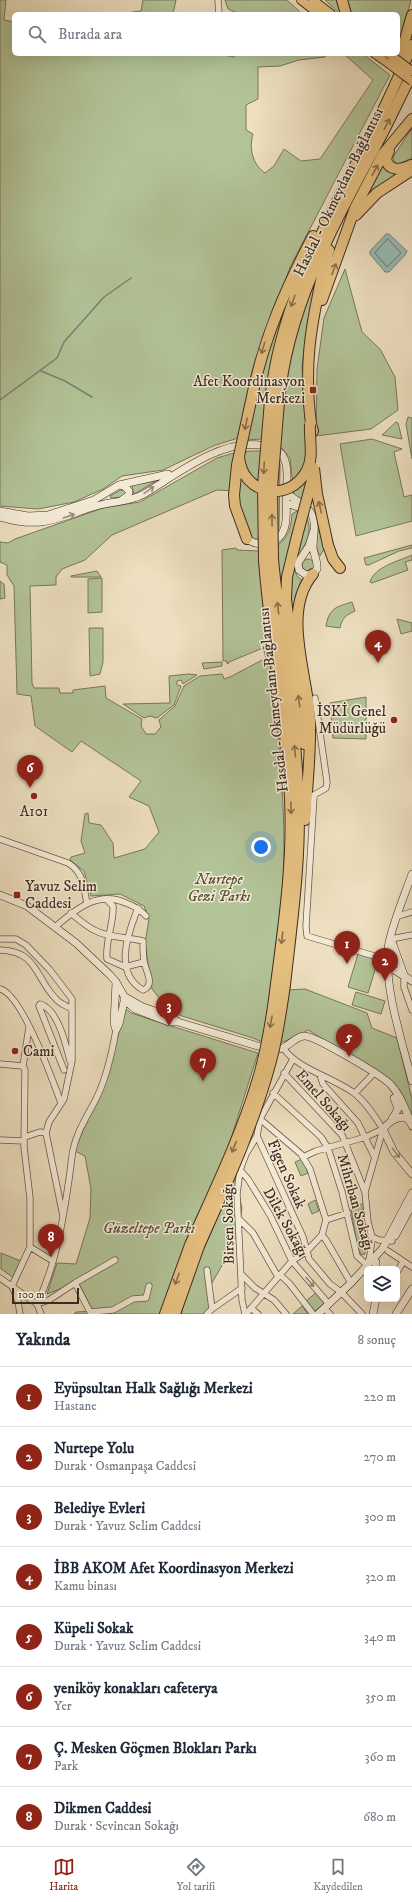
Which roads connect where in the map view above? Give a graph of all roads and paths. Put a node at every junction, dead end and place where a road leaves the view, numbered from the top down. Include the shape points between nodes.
1 (218, 0) edge
2 (301, 0) edge
3 (313, 0) edge
4 (342, 0) edge
5 (219, 12) edge
6 (316, 12) edge
7 (328, 12) edge
8 (345, 12) edge
9 (412, 15) edge
10 (412, 29) edge
11 (408, 45) edge
12 (378, 56) edge
13 (392, 56) edge
14 (412, 71) edge
15 (412, 74) edge
16 (412, 82) edge
17 (404, 91) junction
18 (412, 118) edge
19 (390, 147) junction
20 (362, 152) junction
21 (412, 164) edge
22 (412, 170) edge
23 (362, 171) junction
24 (342, 244) junction
25 (308, 346) junction
26 (274, 402) junction
27 (310, 424) junction
28 (239, 456) junction
29 (314, 468) junction
30 (176, 472) junction
31 (119, 485) junction
32 (286, 492) junction
33 (119, 502) junction
34 (286, 503) junction
35 (295, 504) junction
36 (0, 511) edge
37 (43, 515) junction
38 (0, 517) edge
39 (286, 518) junction
40 (17, 522) junction
41 (314, 530) junction
42 (247, 540) joint
43 (301, 558) junction
44 (268, 560) junction
45 (317, 562) junction
46 (340, 568) dead end
47 (313, 574) junction
48 (316, 698) dead end
49 (307, 782) junction
50 (0, 839) edge
51 (412, 874) edge
52 (296, 887) junction
53 (0, 895) edge
54 (106, 899) junction
55 (87, 903) junction
56 (138, 908) junction
57 (412, 912) edge
58 (71, 913) junction
59 (146, 916) dead end
60 (398, 916) junction
61 (55, 927) junction
62 (108, 934) junction
63 (412, 935) edge
64 (128, 937) junction
65 (0, 939) edge
66 (391, 939) junction
67 (0, 950) edge
68 (144, 962) junction
69 (388, 963) junction
70 (125, 967) junction
71 (401, 971) junction
72 (412, 981) edge
73 (116, 982) junction
74 (280, 984) junction
75 (390, 988) junction
76 (0, 989) edge
77 (125, 997) junction
78 (114, 1006) junction
79 (130, 1006) junction
80 (72, 1009) junction
81 (412, 1010) edge
82 (122, 1014) junction
83 (178, 1022) junction
84 (30, 1026) junction
85 (116, 1030) junction
86 (284, 1049) junction
87 (293, 1059) junction
88 (0, 1064) edge
89 (23, 1066) junction
90 (71, 1066) junction
91 (64, 1070) dead end
92 (376, 1072) junction
93 (411, 1072) edge
94 (284, 1073) junction
95 (320, 1075) junction
96 (384, 1079) junction
97 (412, 1081) edge
98 (273, 1093) junction
99 (355, 1093) junction
100 (61, 1103) junction
101 (260, 1119) junction
102 (392, 1120) junction
103 (411, 1124) edge
104 (383, 1129) junction
105 (46, 1133) junction
106 (257, 1136) junction
107 (366, 1137) junction
108 (25, 1139) junction
109 (0, 1140) edge
110 (345, 1142) junction
111 (328, 1148) junction
112 (303, 1157) junction
113 (375, 1158) junction
114 (240, 1170) junction
115 (412, 1174) edge
116 (365, 1192) junction
117 (412, 1193) edge
118 (411, 1208) edge
119 (348, 1214) junction
120 (63, 1216) junction
121 (240, 1220) junction
122 (326, 1220) junction
123 (322, 1235) junction
124 (372, 1237) junction
125 (389, 1241) junction
126 (195, 1245) junction
127 (30, 1247) junction
128 (307, 1251) junction
129 (388, 1251) dead end
130 (115, 1260) dead end
131 (53, 1261) junction
132 (292, 1261) junction
133 (403, 1262) junction
134 (376, 1265) edge
135 (366, 1266) edge
136 (368, 1266) edge
137 (370, 1266) edge
138 (400, 1267) edge
139 (412, 1267) edge
140 (207, 1270) dead end
141 (364, 1272) edge
142 (241, 1274) junction
143 (279, 1276) junction
144 (0, 1278) edge
145 (74, 1283) junction
146 (351, 1283) junction
147 (12, 1286) junction
148 (149, 1286) dead end
149 (242, 1288) junction
150 (412, 1289) edge
151 (264, 1292) junction
152 (341, 1292) junction
153 (375, 1302) edge
154 (37, 1304) junction
155 (326, 1306) junction
156 (251, 1308) junction
157 (212, 1309) junction
158 (20, 1314) edge
159 (40, 1314) edge
160 (165, 1314) edge
161 (175, 1314) edge
162 (207, 1314) edge
163 (246, 1314) edge
164 (258, 1314) edge
165 (286, 1314) edge
166 (313, 1314) edge
167 (318, 1314) edge
168 (330, 1314) edge
169 (362, 1314) edge
170 (373, 1314) edge
171 (396, 1314) edge

1 - 5 street
2 - 6 main road
3 - 7 main road
4 - 8 highway
9 - 11 highway
10 - 11 highway
11 - 20 highway, Hasdal - Okmeydanı Bağlantısı via 388,97
12 - 16 main road, bridge
13 - 14 main road, bridge
15 - 17 highway
16 - 17 highway
23 -> 17 highway, Hasdal - Okmeydanı Bağlantısı
18 - 19 highway
19 - 21 highway via 386,158 390,166 400,169
24 -> 19 highway via 352,214
20 -> 26 highway, Hasdal - Okmeydanı Bağlantısı via 324,226 296,291 277,355
20 -> 28 highway, bridge via 350,164 284,294 264,346
22 - 24 highway via 370,199 356,216
23 - 25 highway via 326,260
23 - 26 highway, Hasdal - Okmeydanı Bağlantısı via 319,260 297,315
25 -> 24 highway
25 - 27 highway
26 - 44 highway, Hasdal - Okmeydanı Bağlantısı, bridge
27 - 28 highway, bridge via 309,464 300,480 288,488 270,491 255,485 244,474
27 - 29 highway, bridge
28 - 42 highway, bridge via 235,506
46 -> 29 highway, bridge via 333,559 328,545
49 -> 29 highway, bridge via 303,728 286,599 288,570 309,496
30 - 31 main road
30 - 32 main road via 225,449 245,445 269,446 278,451 285,460
33 -> 30 main road via 144,494
31 - 33 main road via 127,488 130,493
31 - 37 main road via 94,500
32 - 34 main road
32 - 35 main road
40 -> 33 main road via 48,522 99,505
34 - 35 main road
34 - 39 main road
35 - 39 main road
35 - 41 main road via 306,507 310,512 315,523
36 - 37 main road via 28,516
37 - 40 main road via 38,518 23,518
38 - 40 main road
39 - 42 main road via 282,533 275,541 252,546
41 - 43 main road via 309,546
41 - 45 main road
43 - 45 main road via 309,556
43 - 47 main road via 298,563 299,570 304,575
52 -> 44 highway, Hasdal - Okmeydanı Bağlantısı via 299,836 298,782
44 -> 74 highway, Hasdal - Okmeydanı Bağlantısı via 290,800 289,869
45 - 47 main road via 317,569
47 - 49 highway via 302,594 297,621 309,708 310,747
48 - 69 street via 327,782 326,788 314,795 307,936
49 - 52 highway via 302,865
50 - 55 street via 77,868 82,878
51 - 60 main road
52 - 74 highway, Hasdal - Okmeydanı Bağlantısı
53 - 61 main road via 27,906
54 - 55 street
54 - 56 street via 116,898
54 - 62 street via 113,906
55 - 58 street
56 - 59 street
56 - 64 street
57 - 60 street
58 - 61 street
58 - 62 street via 94,930
60 - 66 main road
61 - 73 main road via 76,943
62 - 64 street
62 - 70 street via 107,959
63 - 66 street
64 - 68 street via 143,942
64 - 70 street
65 - 80 street via 16,939 26,945 50,970 72,999
66 - 69 main road
66 - 71 main road
67 - 80 street via 15,952 30,960 57,1001
68 - 70 street
68 - 70 street via 150,981 145,989 139,988
69 - 71 main road
69 - 75 main road
71 - 72 main road
71 - 75 main road via 394,977
71 - 81 street
73 - 77 main road
73 - 78 main road
74 - 126 highway, Hasdal - Okmeydanı Bağlantısı, bridge via 257,1082
75 - 93 main road
76 - 84 street via 10,994
77 - 78 main road
77 - 79 main road
77 - 82 main road
77 - 83 main road via 143,1007 170,1016
78 - 85 main road
79 - 82 main road via 126,1006
79 - 83 main road via 169,1022
80 - 90 street
82 - 85 main road
83 - 86 main road via 261,1048
84 - 89 street
84 - 100 street
85 - 120 street via 108,1067 73,1149
86 - 87 street
86 - 92 main road via 300,1037 311,1037
87 - 94 street, Figen Sokak
87 - 95 street
88 - 89 street
89 - 108 street
90 - 91 street via 61,1027 52,1014 40,1004
90 - 100 street
92 - 96 main road
92 - 99 street
93 - 97 main road
94 - 98 street, Figen Sokak
94 - 110 street, Emel Sokağı via 329,1120
95 - 99 street
95 - 107 street via 323,1084 358,1123
96 - 102 main road via 398,1109
96 - 103 main road via 394,1089
98 - 101 street, Figen Sokak
98 - 111 street, Mihriban Sokağı via 321,1137
99 - 104 street
100 - 105 street via 49,1122
101 - 106 street, Figen Sokak
101 - 112 street
102 - 103 main road via 405,1117
102 - 104 main road
104 - 107 street
104 - 113 street
104 -> 115 main road via 394,1152
105 - 108 street via 40,1132
105 - 120 street
106 - 114 street, Birsen Sokağı
106 - 128 street, Figen Sokak
107 - 110 street
107 - 113 street
108 - 109 street
108 - 127 street via 30,1198
110 - 111 street
110 - 116 street, Emel Sokağı
111 - 112 street
111 - 119 street, Mihriban Sokağı
112 - 122 street via 310,1168
113 - 116 street
114 - 121 street, Birsen Sokağı via 237,1194
114 - 132 street, Dilek Sokağı via 270,1215
116 - 124 street, Emel Sokağı
117 - 125 main road
118 - 125 main road
119 - 122 street
119 - 135 street, Mihriban Sokağı via 357,1256
120 - 131 street
121 - 142 street, Birsen Sokağı
121 - 143 street via 253,1232
122 - 123 street
123 - 128 street
123 - 146 street
124 - 125 street
124 - 136 street, Emel Sokağı
125 - 134 main road
125 - 137 main road
126 -> 160 highway, Hasdal - Okmeydanı Bağlantısı
126 - 161 highway, Hasdal - Okmeydanı Bağlantısı
127 - 131 street
127 - 147 street
128 - 132 street
128 - 152 street, Figen Sokak via 308,1259 330,1284
129 - 133 street
130 - 145 street
131 - 154 street via 47,1283
132 - 143 street
132 -> 155 street, Dilek Sokağı
133 - 138 street
133 - 139 street
140 - 157 street
141 - 146 main road
142 - 149 street, Birsen Sokağı
142 - 151 street via 255,1288
143 - 151 street
143 - 166 street via 289,1284
144 - 147 street
145 - 148 street via 90,1312 113,1310 133,1299 146,1298
145 - 154 street via 49,1300
146 - 152 main road
147 - 154 street
147 - 158 street
149 - 157 street
149 - 163 street, Birsen Sokağı
150 - 171 main road
151 - 156 street
151 - 165 street
152 - 155 main road
152 - 169 street, Figen Sokak
153 - 170 main road
154 - 159 street
155 - 167 main road
155 - 168 street, Dilek Sokağı
156 - 163 street
156 - 164 street
157 - 162 street

